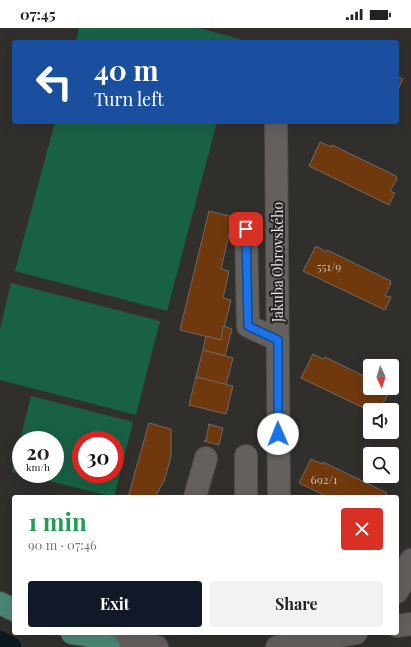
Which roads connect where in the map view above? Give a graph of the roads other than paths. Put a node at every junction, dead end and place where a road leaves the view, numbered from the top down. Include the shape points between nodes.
1 (276, 124) edge
2 (246, 229) dead end
3 (278, 340) junction
4 (246, 456) dead end
5 (206, 458) dead end
6 (196, 495) edge
7 (246, 495) edge
8 (279, 495) edge
9 (411, 560) edge
10 (399, 588) edge
11 (0, 603) edge
12 (12, 609) edge
13 (411, 624) edge
14 (399, 626) edge
15 (69, 635) edge
16 (336, 635) edge
17 (80, 638) edge
18 (280, 642) edge
19 (109, 647) edge
20 (157, 647) edge

1 - 3 street, Jakuba Obrovského
2 - 3 street via 248,326
3 - 8 street, Jakuba Obrovského
4 - 7 street
5 - 6 street
9 - 10 street
11 - 12 main road
13 - 14 street
15 - 17 main road
16 - 18 street
17 - 19 main road
17 - 20 street

